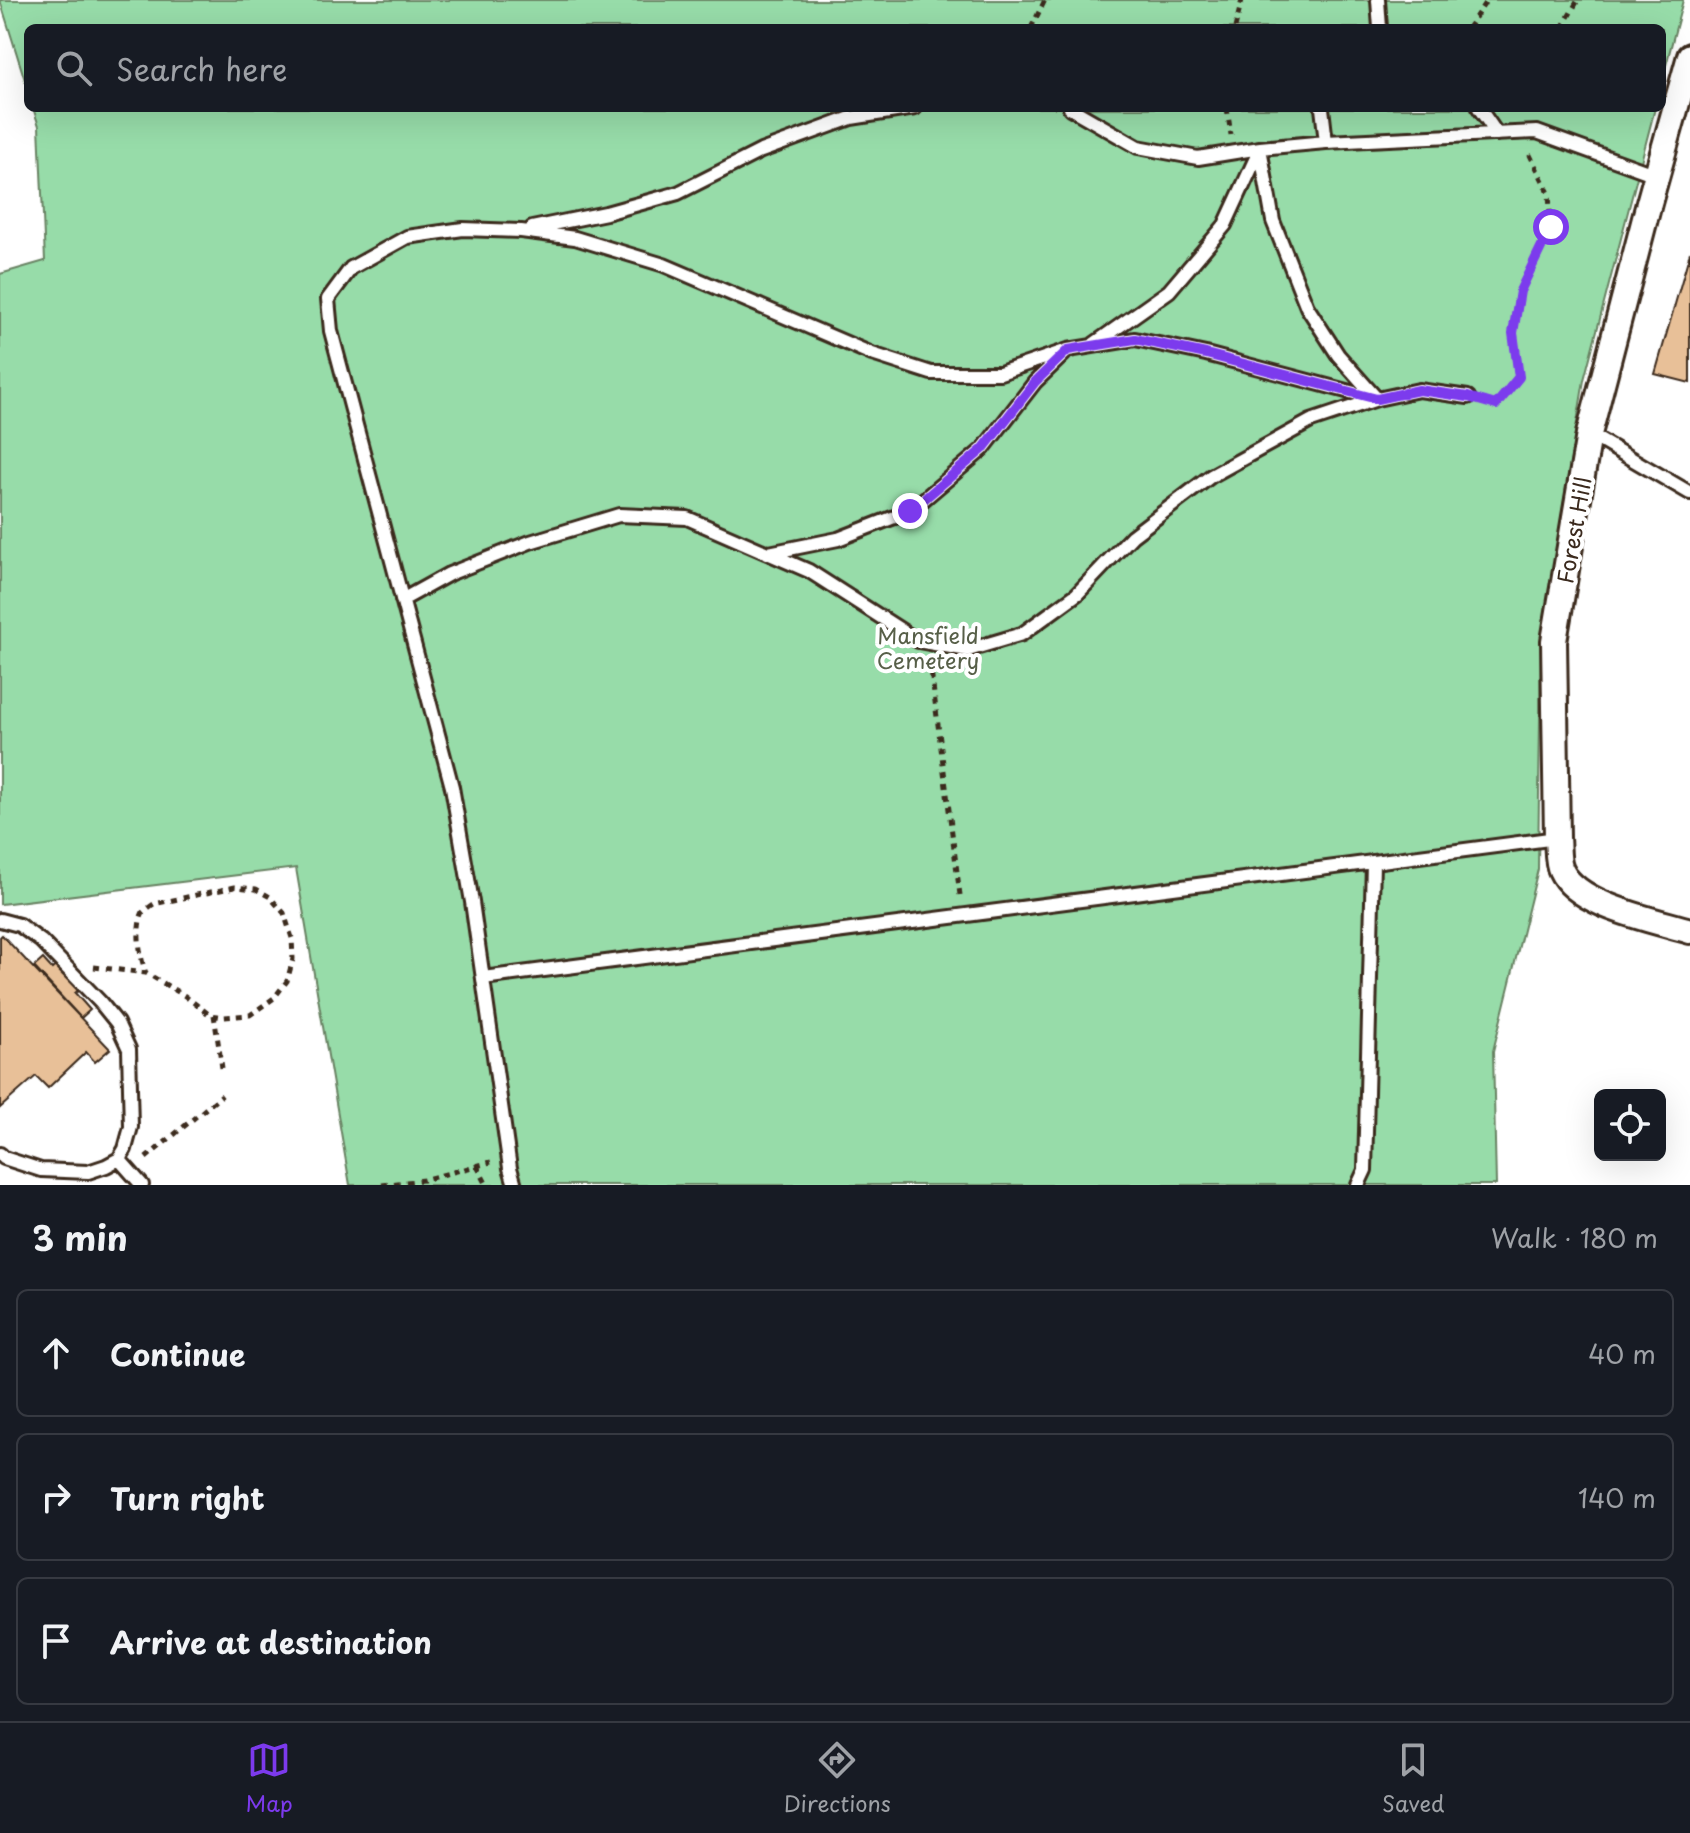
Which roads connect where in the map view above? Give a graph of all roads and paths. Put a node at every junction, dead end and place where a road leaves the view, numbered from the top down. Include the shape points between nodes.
1 (1045, 0) edge
2 (1242, 0) edge
3 (1378, 0) edge
4 (1487, 0) edge
5 (1578, 0) edge
6 (1033, 24) edge
7 (1236, 24) edge
8 (1380, 24) edge
9 (1471, 24) edge
10 (1564, 24) edge
11 (1690, 56) edge
12 (889, 112) edge
13 (1077, 112) edge
14 (1322, 112) edge
15 (1482, 112) edge
16 (1516, 133) junction
17 (1497, 134) junction
18 (1326, 142) junction
19 (1260, 148) junction
20 (1656, 175) junction
21 (521, 231) junction
22 (1091, 346) junction
23 (1068, 350) junction
24 (1468, 397) joint
25 (1377, 399) junction
26 (1589, 434) junction
27 (1690, 493) edge
28 (769, 553) junction
29 (402, 600) junction
30 (928, 643) junction
31 (1557, 838) junction
32 (1373, 863) junction
33 (963, 916) junction
34 (0, 920) edge
35 (1690, 931) edge
36 (146, 973) junction
37 (75, 976) junction
38 (483, 978) junction
39 (214, 1015) junction
40 (222, 1068) dead end
41 (222, 1095) dead end
42 (0, 1154) edge
43 (508, 1158) junction
44 (119, 1159) junction
45 (477, 1166) junction
46 (130, 1171) junction
47 (142, 1185) edge
48 (382, 1185) edge
49 (487, 1185) edge
50 (515, 1185) edge
51 (1358, 1185) edge

1 - 6 path
2 - 7 path
3 - 8 lane
4 - 9 path
5 - 10 path
11 - 20 street, Forest Hill
12 - 21 lane via 851,118 761,151 678,193
13 - 19 lane via 1138,147 1198,158
14 - 18 lane
15 - 17 lane
16 - 17 lane
16 - 20 lane via 1537,132
16 - 24 path via 1549,193 1551,227 1520,291 1513,333 1519,377 1496,405
17 - 18 lane
18 - 19 lane
19 - 22 lane via 1225,225 1169,291
19 - 25 lane via 1273,221 1307,307 1338,355
20 - 26 street, Forest Hill
21 - 23 lane via 575,238 664,265 872,354 931,373 1000,373
21 - 29 lane via 463,229 407,237 351,268 328,299 331,331
22 - 23 lane
22 - 25 lane via 1135,339
23 - 28 lane via 1035,382 983,449 910,511 838,539
24 - 25 lane via 1419,390
25 - 30 lane via 1311,421 1211,476 1132,536 1077,594 1022,634 968,650
26 - 27 lane
26 - 31 street, Forest Hill via 1554,641
28 - 29 lane via 687,518 619,515 530,542 449,574
28 - 30 lane via 809,571
29 - 38 lane via 452,787
30 - 33 path
31 - 32 lane
31 - 35 street, Forest Hill via 1560,869 1578,892
32 - 33 lane
32 - 51 lane via 1365,1170
33 - 38 lane
34 - 37 lane via 19,925 41,941
36 - 37 path via 94,966
36 - 39 path
36 - 39 path via 140,927 144,911 154,904 235,887 270,897 284,913 292,938 287,981 250,1015
37 - 44 lane via 117,1023 129,1049 131,1127
38 - 43 lane
39 - 40 path
41 - 46 path
42 - 44 lane via 41,1170 88,1172
43 - 45 path
43 - 50 lane
44 - 46 lane
45 - 48 path
45 - 49 path
46 - 47 lane

